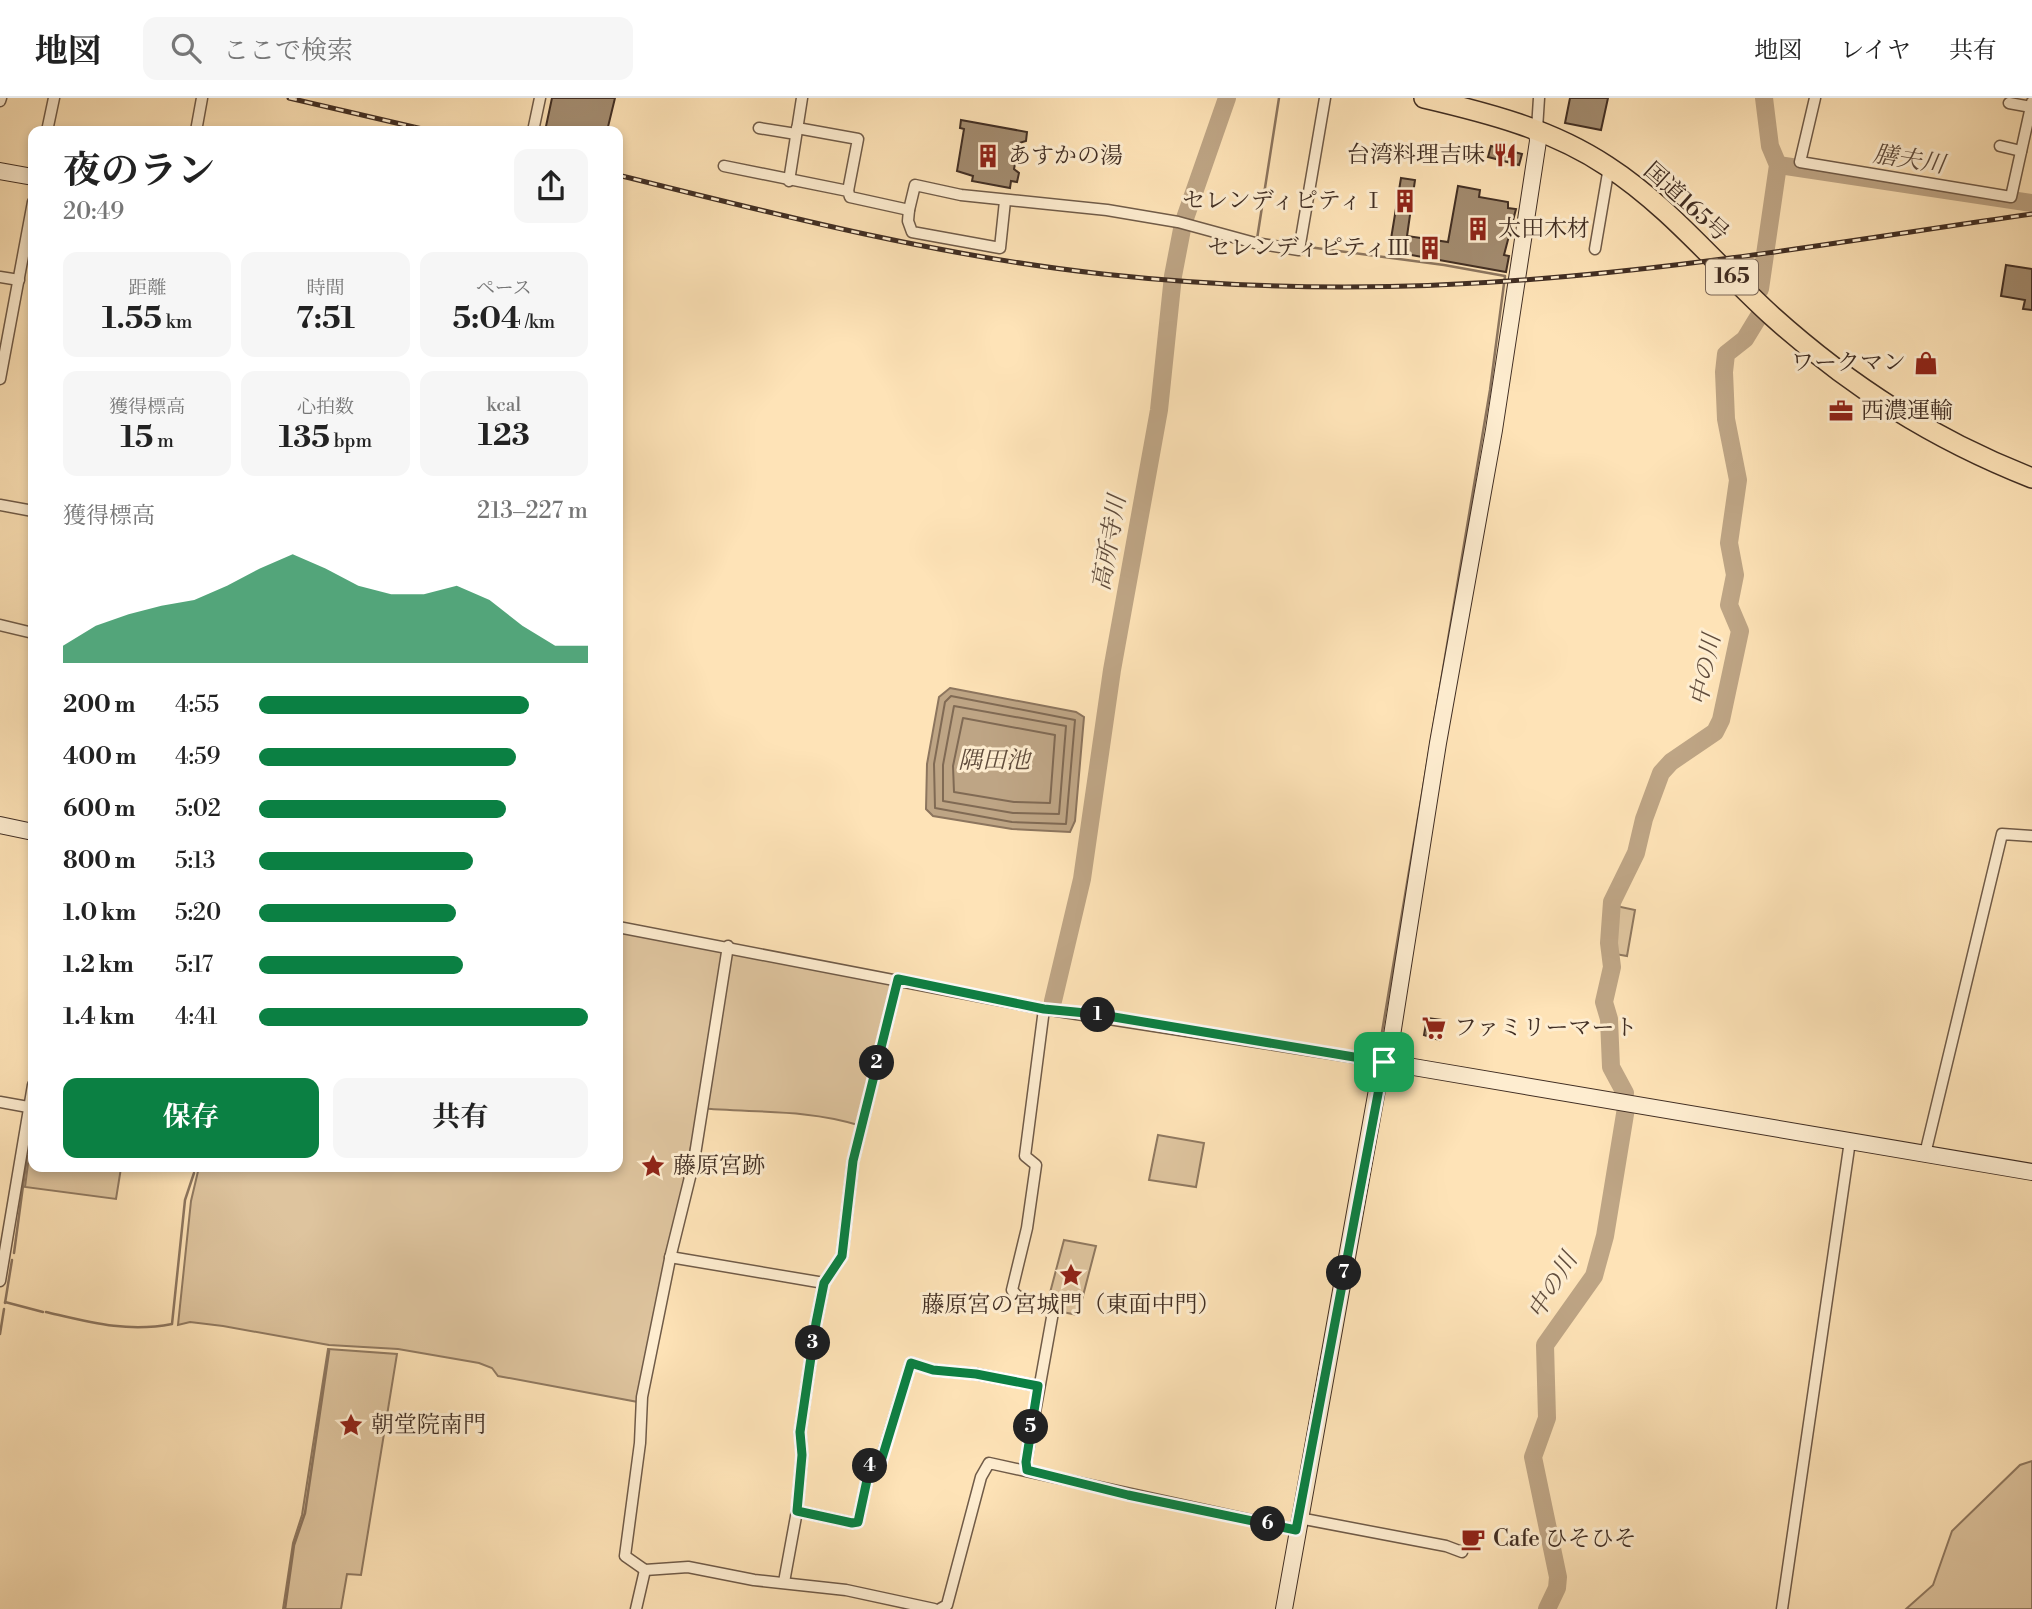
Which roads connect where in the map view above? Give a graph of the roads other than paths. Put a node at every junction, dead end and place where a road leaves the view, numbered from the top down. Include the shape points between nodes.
1 (54, 98) edge
2 (202, 98) edge
3 (540, 98) edge
4 (802, 98) edge
5 (1325, 98) edge
6 (1424, 98) edge
7 (1539, 98) edge
8 (1815, 98) edge
9 (2009, 103) dead end
10 (2031, 104) edge
11 (48, 126) edge
12 (197, 126) edge
13 (534, 126) edge
14 (760, 128) dead end
15 (1537, 129) junction
16 (796, 131) junction
17 (2000, 146) dead end
18 (2021, 151) junction
19 (724, 166) dead end
20 (1609, 167) junction
21 (0, 171) edge
22 (28, 176) edge
23 (789, 181) junction
24 (848, 191) junction
25 (1005, 201) junction
26 (909, 210) junction
27 (28, 230) edge
28 (1595, 249) dead end
29 (0, 277) edge
30 (19, 280) junction
31 (4, 336) edge
32 (0, 379) edge
33 (2032, 478) edge
34 (0, 505) edge
35 (28, 510) edge
36 (0, 625) edge
37 (28, 632) edge
38 (0, 825) edge
39 (28, 831) edge
40 (2032, 835) edge
41 (623, 928) edge
42 (728, 946) junction
43 (898, 979) junction
44 (1044, 1009) junction
45 (1384, 1062) junction
46 (0, 1102) edge
47 (28, 1103) edge
48 (27, 1107) junction
49 (1850, 1141) junction
50 (1925, 1154) junction
51 (2032, 1172) edge
52 (670, 1257) junction
53 (0, 1281) edge
54 (824, 1283) junction
55 (1038, 1386) junction
56 (1027, 1470) junction
57 (797, 1511) junction
58 (1298, 1524) junction
59 (1462, 1552) dead end
60 (645, 1570) junction
61 (784, 1582) junction
62 (636, 1609) edge
63 (934, 1609) edge
64 (940, 1609) edge
65 (1284, 1609) edge
66 (1782, 1609) edge

1 - 11 street
2 - 12 street
3 - 13 street
4 - 16 street
5 - 25 street via 1299,250 1107,210
6 - 15 highway, 国道165号 / 165
7 - 15 street
8 - 18 street via 1800,162 2011,197
9 - 10 street
10 - 18 street
14 - 16 street
15 - 20 highway, 国道165号 / 165
15 - 45 street via 1494,430 1390,1048
16 - 23 street
16 - 24 street via 858,139
17 - 18 street
19 - 23 street
20 - 28 street
20 - 33 highway, 国道165号 / 165 via 1840,373 1894,412
21 - 22 street
23 - 24 street
24 - 26 street via 850,197
25 - 26 street via 915,186
25 - 26 street via 1000,248 912,232
27 - 30 street
29 - 30 street
30 - 31 street
31 - 32 street
34 - 35 street
36 - 37 street
38 - 39 street
40 - 50 street via 2002,834
41 - 42 street
42 - 43 street
42 - 52 street via 694,1161
43 - 44 street
43 - 54 street via 853,1161 842,1256
44 - 45 street
44 - 55 street via 1025,1156 1036,1166 1012,1290 1053,1312
45 - 49 street
45 - 58 street
46 - 48 street
47 - 48 street
48 - 53 street
49 - 50 street
49 - 66 street
50 - 51 street
52 - 54 street
52 - 60 street via 642,1397 625,1556
54 - 57 street via 800,1432
55 - 56 street
55 - 57 street via 911,1363 879,1468 870,1466 858,1522
56 - 58 street via 1128,1495
56 - 64 street via 989,1463 981,1477 947,1605
57 - 61 street
58 - 59 street
58 - 65 street
60 - 61 street via 688,1567
60 - 62 street
61 - 63 street

